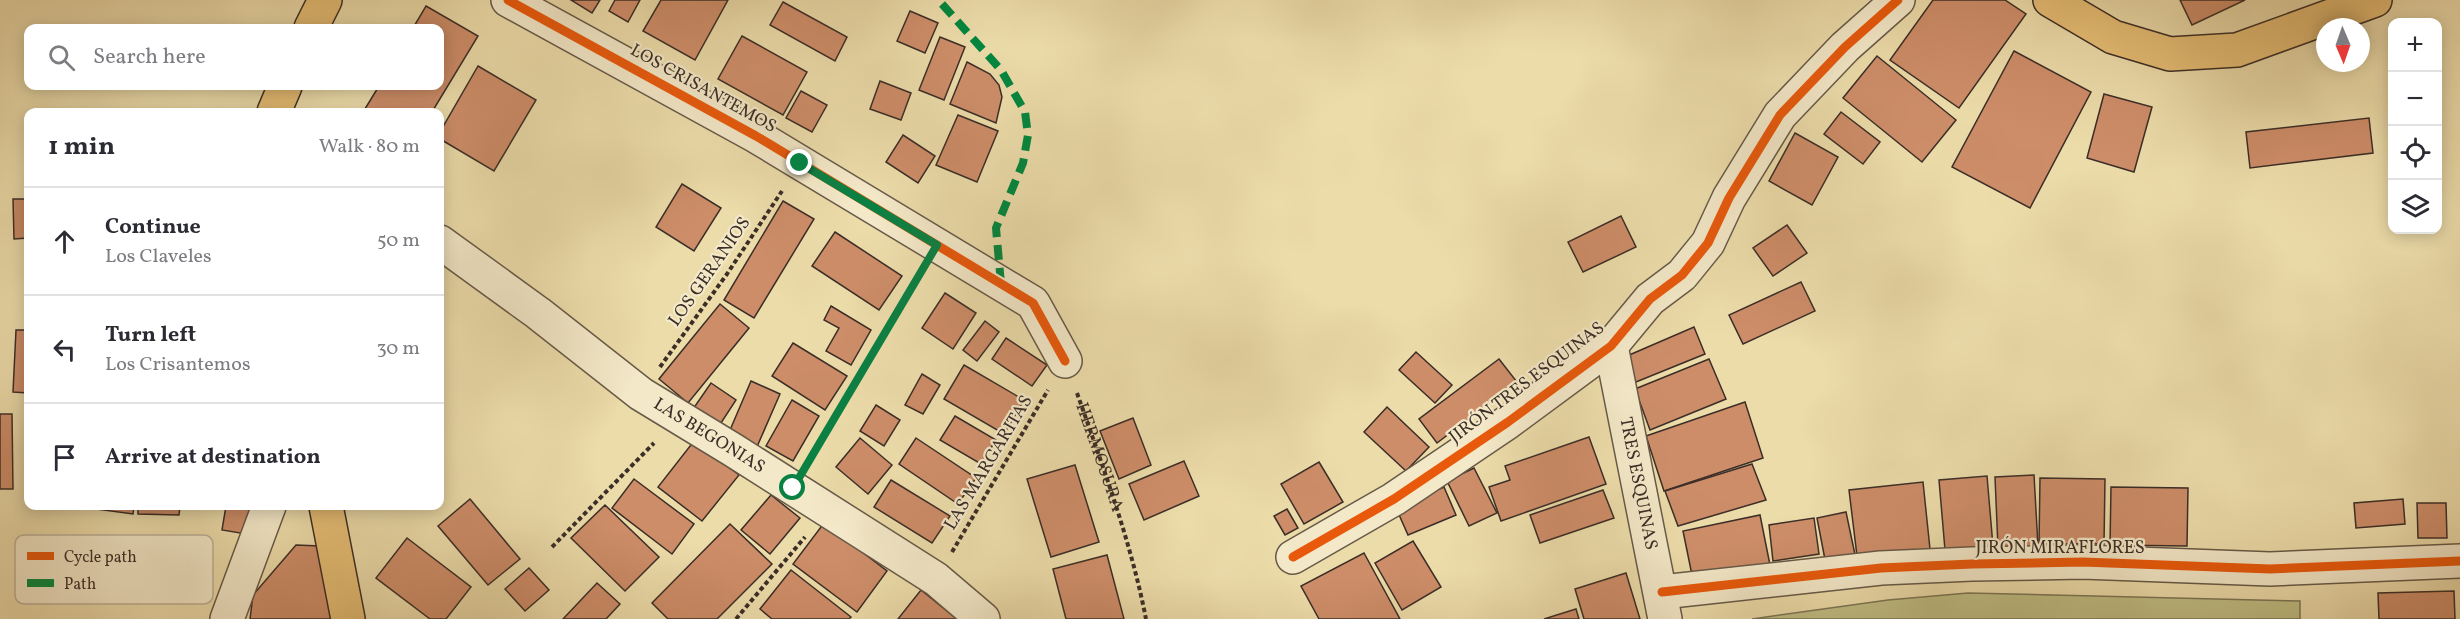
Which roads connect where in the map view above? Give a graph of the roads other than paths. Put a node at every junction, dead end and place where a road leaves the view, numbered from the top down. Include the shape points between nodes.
1 (325, 0) edge
2 (508, 0) edge
3 (1898, 0) edge
4 (2050, 0) edge
5 (2374, 0) edge
6 (313, 24) edge
7 (283, 90) edge
8 (276, 108) edge
9 (444, 245) edge
10 (1611, 346) junction
11 (1065, 361) road end
12 (268, 510) edge
13 (327, 510) edge
14 (1293, 557) dead end
15 (2460, 561) edge
16 (1663, 605) edge
17 (227, 619) edge
18 (348, 619) edge
19 (983, 619) edge

1 - 6 main road
2 - 11 street, LOS CRISANTEMOS via 746,130 1033,303
3 - 10 street, JIRÓN TRES ESQUINAS via 1845,47 1780,115 1729,198 1708,243 1682,275 1650,299
4 - 5 main road via 2113,37 2170,54 2237,50
7 - 8 main road
9 - 19 street, LAS BEGONIAS via 640,394 936,579
10 - 14 street, JIRÓN TRES ESQUINAS via 1394,499
10 - 16 street, TRES ESQUINAS
12 - 17 street
13 - 18 main road
15 - 16 street, JIRÓN MIRAFLORES via 2270,569 2083,562 1881,568

